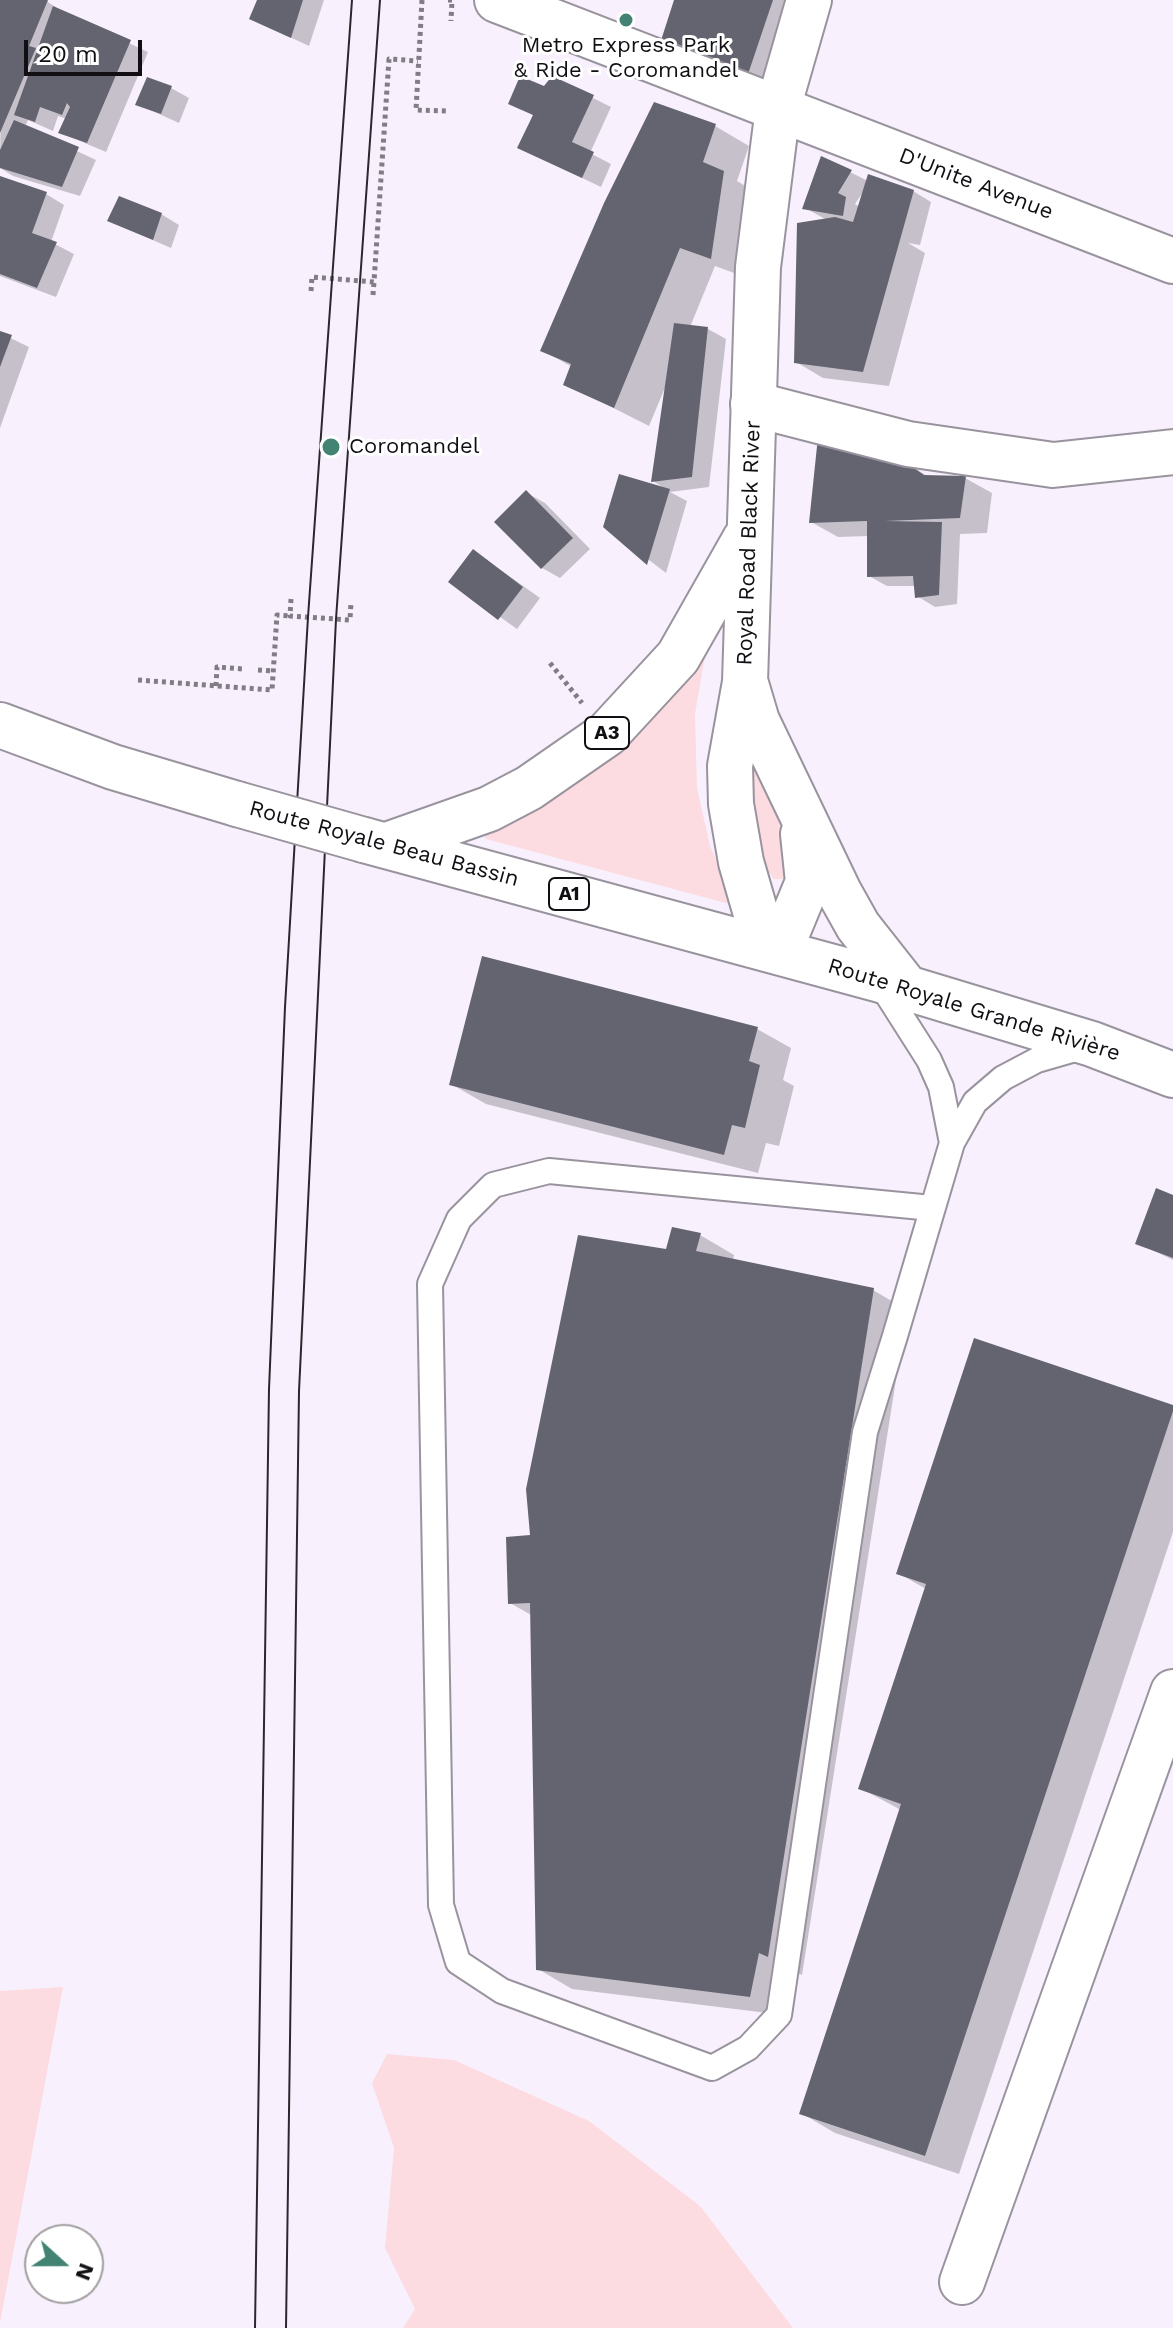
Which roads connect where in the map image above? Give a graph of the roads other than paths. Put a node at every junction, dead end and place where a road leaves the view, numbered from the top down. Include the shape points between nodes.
1 (497, 0) edge
2 (809, 0) edge
3 (778, 108) junction
4 (1173, 261) edge
5 (753, 404) junction
6 (1173, 452) edge
7 (749, 531) junction
8 (745, 682) junction
9 (0, 725) edge
10 (801, 818) junction
11 (375, 842) junction
12 (773, 949) junction
13 (892, 983) junction
14 (1092, 1044) junction
15 (1173, 1075) edge
16 (952, 1143) junction
17 (932, 1208) junction
18 (1173, 1692) edge
19 (962, 2282) dead end

1 - 3 main road, D'Unite Avenue
2 - 3 main road, A3
3 - 4 main road, D'Unite Avenue
3 - 5 main road, A3 via 758,267
5 - 6 main road via 908,444 1053,465
5 - 7 main road, Royal Road Black River / A3
7 - 8 main road, Royal Road Black River / A3
7 - 11 main road, A3 via 678,657 607,734 489,809
8 - 10 main road, A3
8 - 12 main road, A3 via 730,766 731,804 756,914
9 - 11 main road, Route Royale Beau Bassin / A1, bridge via 113,767
10 - 12 main road, A3 via 808,882 789,928
10 - 13 main road, A3
11 - 12 main road, Route Royale Beau Bassin / A1
12 - 13 main road, Route Royale Grande Rivière / A1
13 - 14 main road, Route Royale Grande Rivière / A1
13 - 16 lane via 941,1087
14 - 15 main road, Route Royale Grande Rivière / A1
14 - 16 lane via 1037,1060 1003,1078 975,1102
16 - 17 lane
17 - 17 lane via 549,1171 493,1185 459,1219 430,1284 441,1905 458,1962 502,1991 712,2068 748,2048 779,2015 865,1432
18 - 19 main road

